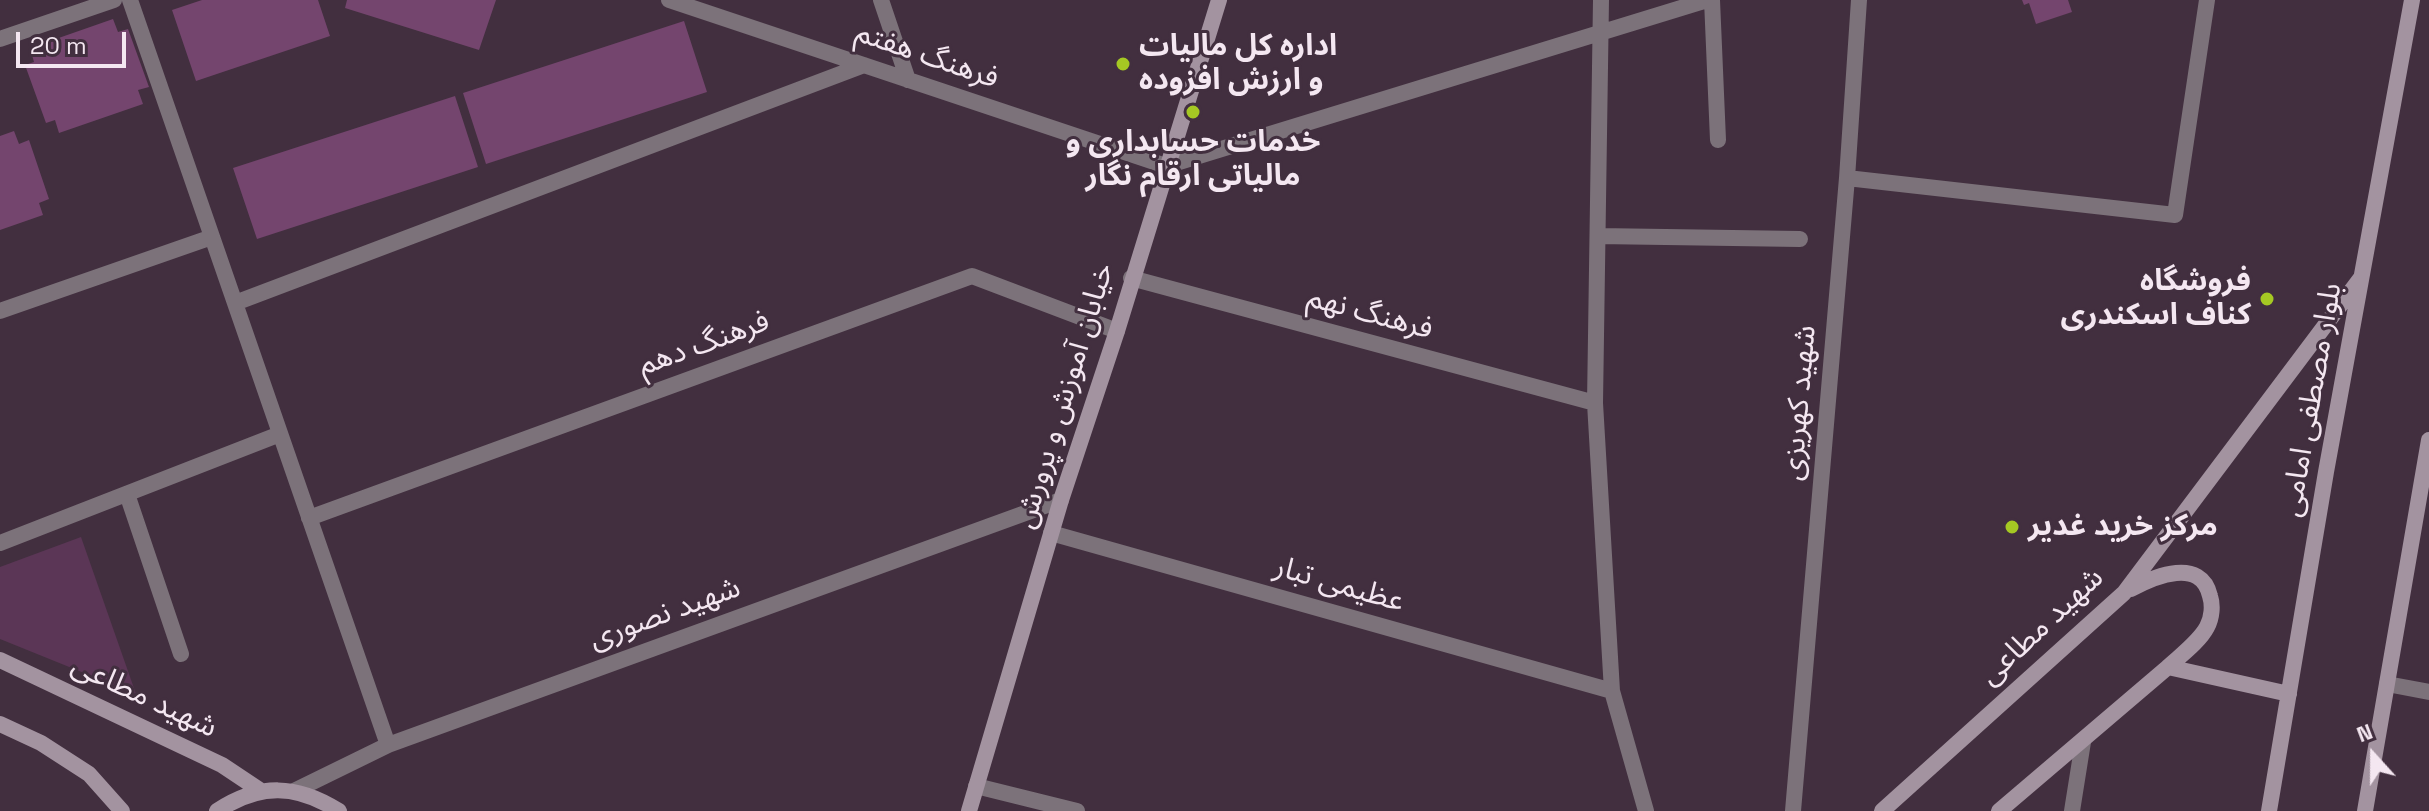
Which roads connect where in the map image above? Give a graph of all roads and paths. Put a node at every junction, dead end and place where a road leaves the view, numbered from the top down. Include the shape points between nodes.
1 (114, 0) edge
2 (130, 0) edge
3 (669, 0) edge
4 (881, 0) edge
5 (1219, 0) edge
6 (1601, 0) edge
7 (1710, 0) edge
8 (1859, 0) edge
9 (2207, 0) edge
10 (2412, 0) edge
11 (1601, 33) junction
12 (0, 39) edge
13 (864, 65) junction
14 (908, 80) junction
15 (1718, 140) dead end
16 (1166, 166) junction
17 (1847, 178) junction
18 (1598, 236) junction
19 (212, 237) junction
20 (1800, 239) dead end
21 (2364, 274) junction
22 (1131, 278) junction
23 (235, 303) junction
24 (0, 311) edge
25 (1117, 331) junction
26 (1595, 403) junction
27 (280, 434) junction
28 (2429, 440) edge
29 (127, 494) junction
30 (1061, 500) junction
31 (309, 518) junction
32 (1051, 533) junction
33 (0, 543) edge
34 (2124, 593) junction
35 (181, 654) dead end
36 (0, 660) edge
37 (2168, 667) junction
38 (2387, 684) junction
39 (1612, 691) junction
40 (2429, 692) edge
41 (2289, 694) junction
42 (0, 724) edge
43 (2083, 742) junction
44 (388, 745) junction
45 (976, 786) junction
46 (261, 791) junction
47 (294, 791) junction
48 (122, 811) edge
49 (217, 811) edge
50 (339, 811) edge
51 (969, 811) edge
52 (1077, 811) edge
53 (1646, 811) edge
54 (1793, 811) edge
55 (1882, 811) edge
56 (1999, 811) edge
57 (2072, 811) edge
58 (2269, 811) edge
59 (2365, 811) edge

1 - 12 street
2 - 19 street
3 - 13 street, فرهنگ هفتم
4 - 14 street
5 - 16 street, خیابان آموزش و پرورش
6 - 11 street
7 - 11 street
7 - 15 street
8 - 17 street, شهید کهریزی
9 - 17 street via 2175,215
10 - 21 street, بلوار مصطفی امامی
11 - 16 street
11 - 18 street
13 - 14 street, فرهنگ هفتم
13 - 23 street
14 - 16 street, فرهنگ هفتم
16 - 22 street, خیابان آموزش و پرورش
17 - 54 street, شهید کهریزی
18 - 20 street
18 - 26 street
19 - 23 street
19 - 24 street
21 - 34 street, شهید مطاعی
21 - 41 street, بلوار مصطفی امامی
22 - 25 street, خیابان آموزش و پرورش
22 - 26 street, فرهنگ نهم
23 - 27 street
25 - 30 street, خیابان آموزش و پرورش
25 - 31 street, فرهنگ دهم via 972,276
26 - 39 street
27 - 29 street
27 - 31 street
28 - 38 street
29 - 33 street
29 - 35 street
30 - 32 street, خیابان آموزش و پرورش
30 - 44 street, شهید نصوری
31 - 44 street
32 - 39 street, عظیمی تبار
32 - 45 street, خیابان آموزش و پرورش
34 - 37 street via 2167,574 2194,575 2205,583 2211,597 2207,627
34 - 55 street, شهید مطاعی
36 - 46 street, شهید مطاعی via 222,765
37 - 41 street
37 - 43 street
38 - 40 street
38 - 59 street
39 - 53 street
41 - 58 street, بلوار مصطفی امامی
42 - 48 street via 89,774
43 - 56 street
43 - 57 street
44 - 47 street, شهید نصوری
45 - 51 street, خیابان آموزش و پرورش
45 - 52 street
46 - 47 street
46 - 49 street
47 - 50 street

